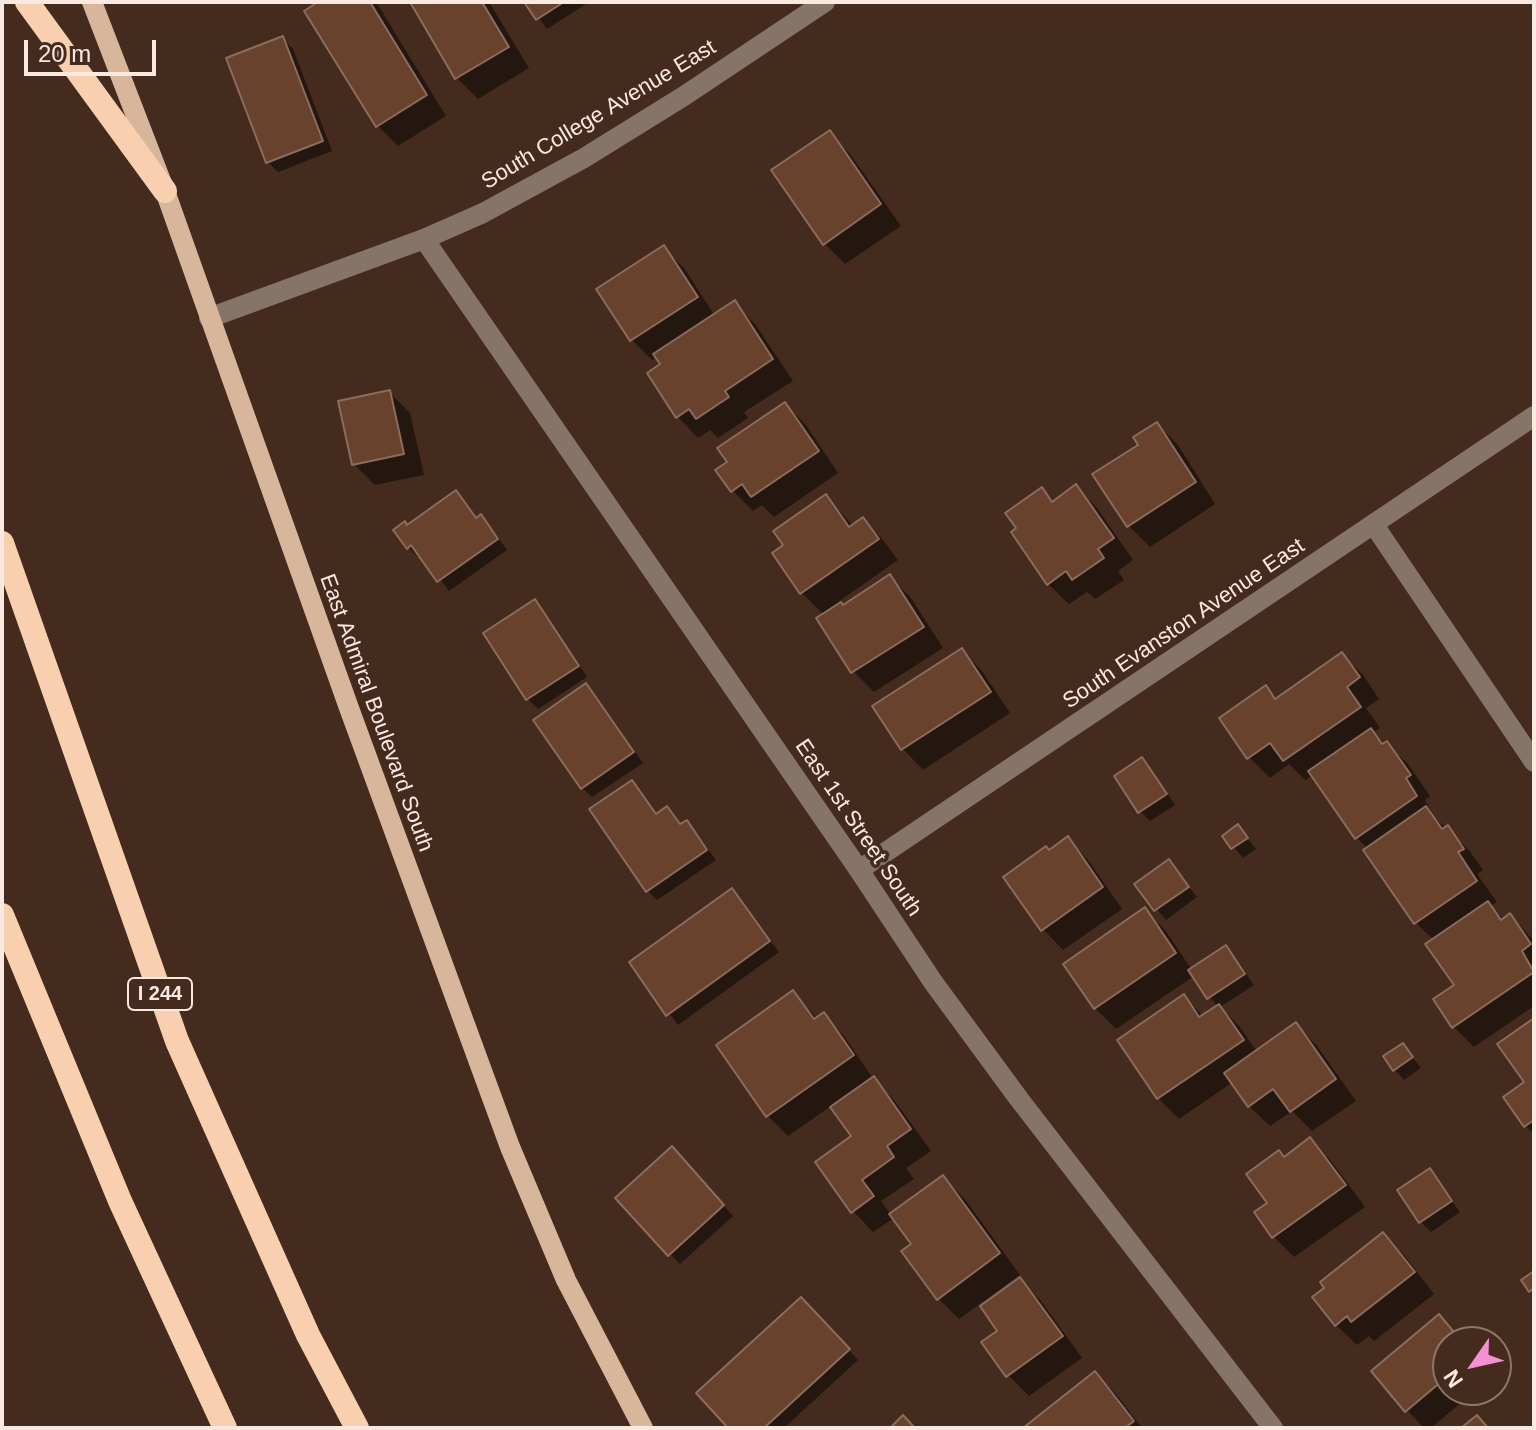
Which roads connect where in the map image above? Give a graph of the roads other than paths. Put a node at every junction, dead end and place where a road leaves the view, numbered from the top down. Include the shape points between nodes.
1 (27, 2) edge
2 (92, 2) edge
3 (825, 2) edge
4 (165, 191) junction
5 (424, 239) junction
6 (209, 318) junction
7 (1534, 416) edge
8 (1374, 525) junction
9 (2, 543) edge
10 (1534, 762) edge
11 (859, 870) junction
12 (2, 915) edge
13 (225, 1428) edge
14 (357, 1428) edge
15 (643, 1428) edge
16 (1273, 1428) edge

1 - 4 highway
2 - 4 main road, East Admiral Boulevard South
3 - 5 street, South College Avenue East via 584,158
4 - 6 main road, East Admiral Boulevard South
5 - 6 street, South College Avenue East
5 - 11 street, East 1st Street South
6 - 15 main road, East Admiral Boulevard South via 510,1147 566,1280
7 - 8 street, South Evanston Avenue East
8 - 10 street
8 - 11 street, South Evanston Avenue East
9 - 14 highway, I 244 via 177,1041 308,1335
11 - 16 street, East 1st Street South via 1019,1099
12 - 13 highway via 120,1201

